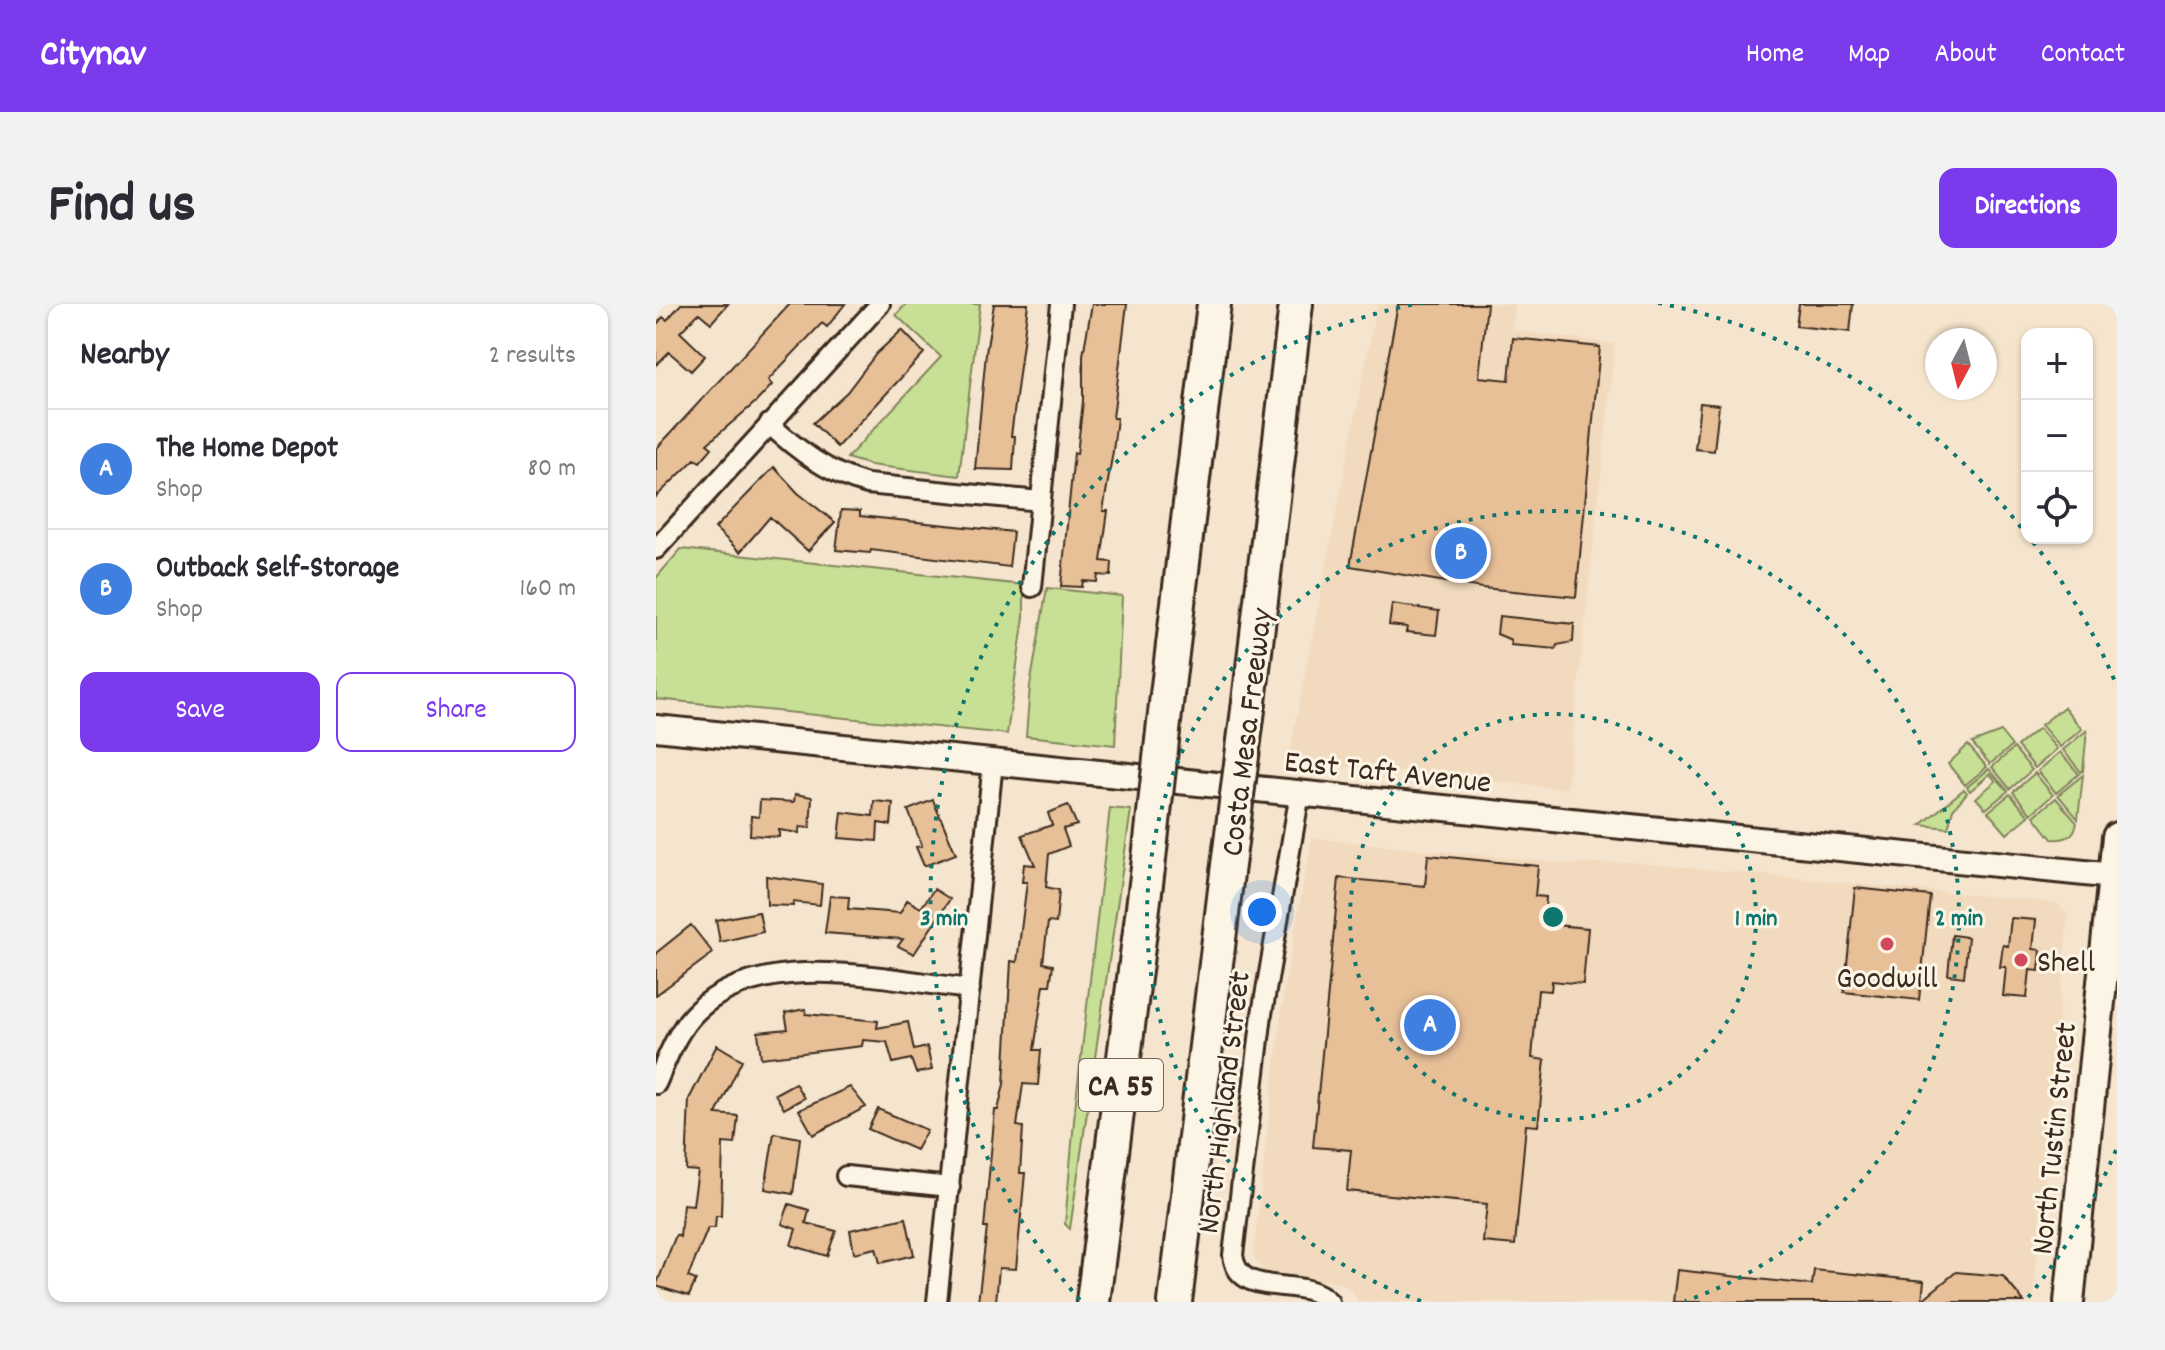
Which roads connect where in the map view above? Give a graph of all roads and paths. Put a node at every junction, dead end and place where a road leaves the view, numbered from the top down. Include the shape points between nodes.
1 (880, 304) edge
2 (1061, 304) edge
3 (1205, 304) edge
4 (1214, 304) edge
5 (1296, 304) edge
6 (1203, 392) junction
7 (769, 424) junction
8 (1040, 501) junction
9 (656, 549) edge
10 (1032, 587) dead end
11 (656, 728) edge
12 (993, 762) junction
13 (1300, 793) junction
14 (2117, 837) edge
15 (2115, 876) edge
16 (970, 989) junction
17 (656, 1084) edge
18 (846, 1176) dead end
19 (950, 1187) junction
20 (937, 1302) edge
21 (1093, 1302) edge
22 (1175, 1302) edge
23 (1329, 1302) edge
24 (2069, 1302) edge

1 - 7 street
2 - 8 street
3 - 6 highway
4 - 6 highway, CA 55
5 - 22 highway, Costa Mesa Freeway / CA 55, bridge
6 - 21 highway, CA 55, bridge
7 - 8 street via 819,464 856,481
7 - 9 street
8 - 10 street
11 - 12 main road, East Taft Avenue
12 - 13 main road, East Taft Avenue
12 - 16 street
13 - 15 main road, East Taft Avenue
13 - 23 street, North Highland Street via 1262,1014 1233,1255 1236,1270 1246,1281 1312,1291
14 - 15 main road, North Tustin Street
15 - 24 main road, North Tustin Street
16 - 17 street via 818,973 765,975 730,988 697,1010 673,1044
16 - 19 street
18 - 19 street
19 - 20 street

